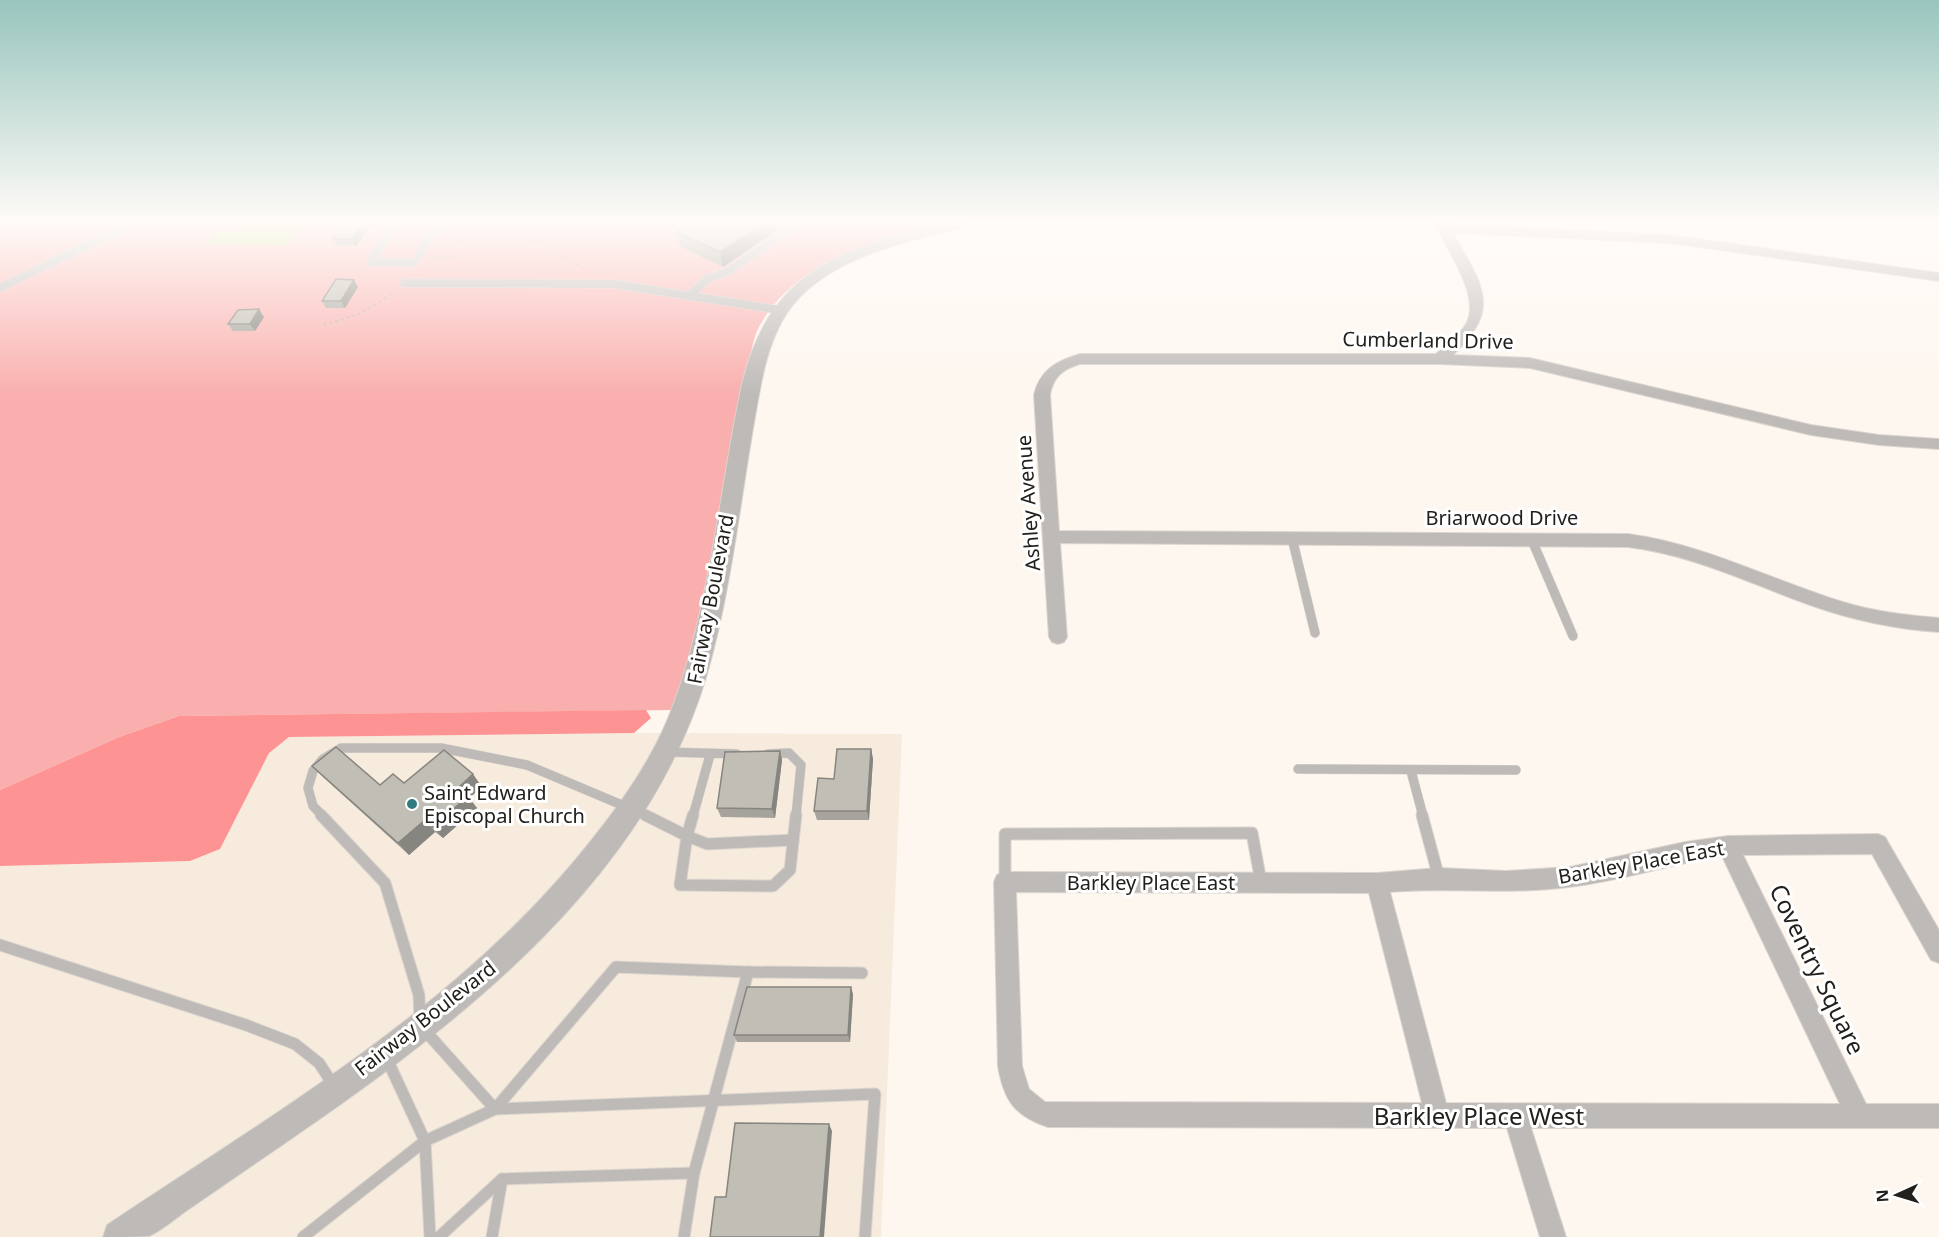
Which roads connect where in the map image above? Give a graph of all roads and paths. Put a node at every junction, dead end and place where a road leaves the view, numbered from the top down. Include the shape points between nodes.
1 (15, 281) edge
2 (705, 281) edge
3 (812, 281) edge
4 (1469, 281) edge
5 (404, 283) dead end
6 (0, 288) edge
7 (689, 296) junction
8 (780, 310) junction
9 (1440, 359) junction
10 (1054, 370) joint
11 (1939, 444) edge
12 (1052, 537) junction
13 (1292, 538) junction
14 (1531, 538) junction
15 (1939, 625) edge
16 (1315, 633) dead end
17 (1573, 636) dead end
18 (1058, 637) dead end
19 (666, 752) junction
20 (710, 755) junction
21 (1298, 769) dead end
22 (1516, 770) dead end
23 (1411, 771) junction
24 (632, 808) junction
25 (687, 836) junction
26 (793, 840) junction
27 (1728, 846) junction
28 (1439, 878) junction
29 (1005, 882) junction
30 (1261, 882) junction
31 (1377, 883) junction
32 (0, 945) edge
33 (1939, 952) edge
34 (748, 972) junction
35 (862, 973) dead end
36 (420, 1025) junction
37 (384, 1052) junction
38 (335, 1088) junction
39 (713, 1100) junction
40 (495, 1109) junction
41 (1437, 1115) junction
42 (1515, 1115) junction
43 (1859, 1116) junction
44 (1939, 1116) edge
45 (425, 1141) junction
46 (694, 1173) junction
47 (502, 1179) junction
48 (119, 1237) edge
49 (303, 1237) edge
50 (430, 1237) edge
51 (440, 1237) edge
52 (492, 1237) edge
53 (684, 1237) edge
54 (865, 1237) edge
55 (1553, 1237) edge

1 - 6 lane
2 - 7 lane
3 - 8 street, Fairway Boulevard
4 - 9 street via 1478,314 1466,334
5 - 7 lane via 614,284
7 - 8 lane
8 - 19 street, Fairway Boulevard via 762,348 751,390 699,669
9 - 10 street, Cumberland Drive via 1091,359 1070,362
9 - 11 street, Cumberland Drive via 1530,363 1811,430
10 - 12 street, Ashley Avenue via 1045,381 1042,395
12 - 13 street, Briarwood Drive
12 - 18 street, Ashley Avenue
13 - 14 street, Briarwood Drive
13 - 16 lane
14 - 15 street, Briarwood Drive via 1602,538 1665,546 1849,611
14 - 17 lane
19 - 20 lane
19 - 24 street, Fairway Boulevard
20 - 25 lane
20 - 26 lane via 789,753 801,765
21 - 23 lane
22 - 23 lane
23 - 28 lane
24 - 25 lane
24 - 36 street, Fairway Boulevard via 550,909 475,983
24 - 36 lane via 527,765 441,748 356,746 341,748 324,759 313,771 308,788 313,806 385,883 419,995
25 - 26 lane via 707,844
25 - 26 lane via 680,885 773,886 790,870
27 - 28 street, Barkley Place East via 1570,877 1506,881
27 - 33 street, Barkley Place East via 1878,844
27 - 43 street, Coventry Square
28 - 31 street, Barkley Place East
29 - 30 street, Barkley Place East
29 - 30 lane via 1005,834 1252,833
29 - 41 street, Barkley Place West via 1010,1066 1013,1085 1023,1103 1034,1112
30 - 31 street, Barkley Place East
31 - 41 street
32 - 38 lane via 295,1044 320,1063
34 - 35 lane
34 - 39 lane
34 - 40 lane via 616,967
36 - 37 street, Fairway Boulevard
36 - 40 lane
37 - 38 street, Fairway Boulevard
37 - 45 lane
38 - 48 street, Fairway Boulevard
39 - 40 lane
39 - 46 lane
39 - 54 lane via 875,1094
40 - 45 lane
41 - 42 street, Barkley Place West
42 - 43 street, Barkley Place West
42 - 55 street
43 - 44 street, Barkley Place West
45 - 49 lane
45 - 50 lane
46 - 47 lane
46 - 53 lane
47 - 51 lane
47 - 52 lane

